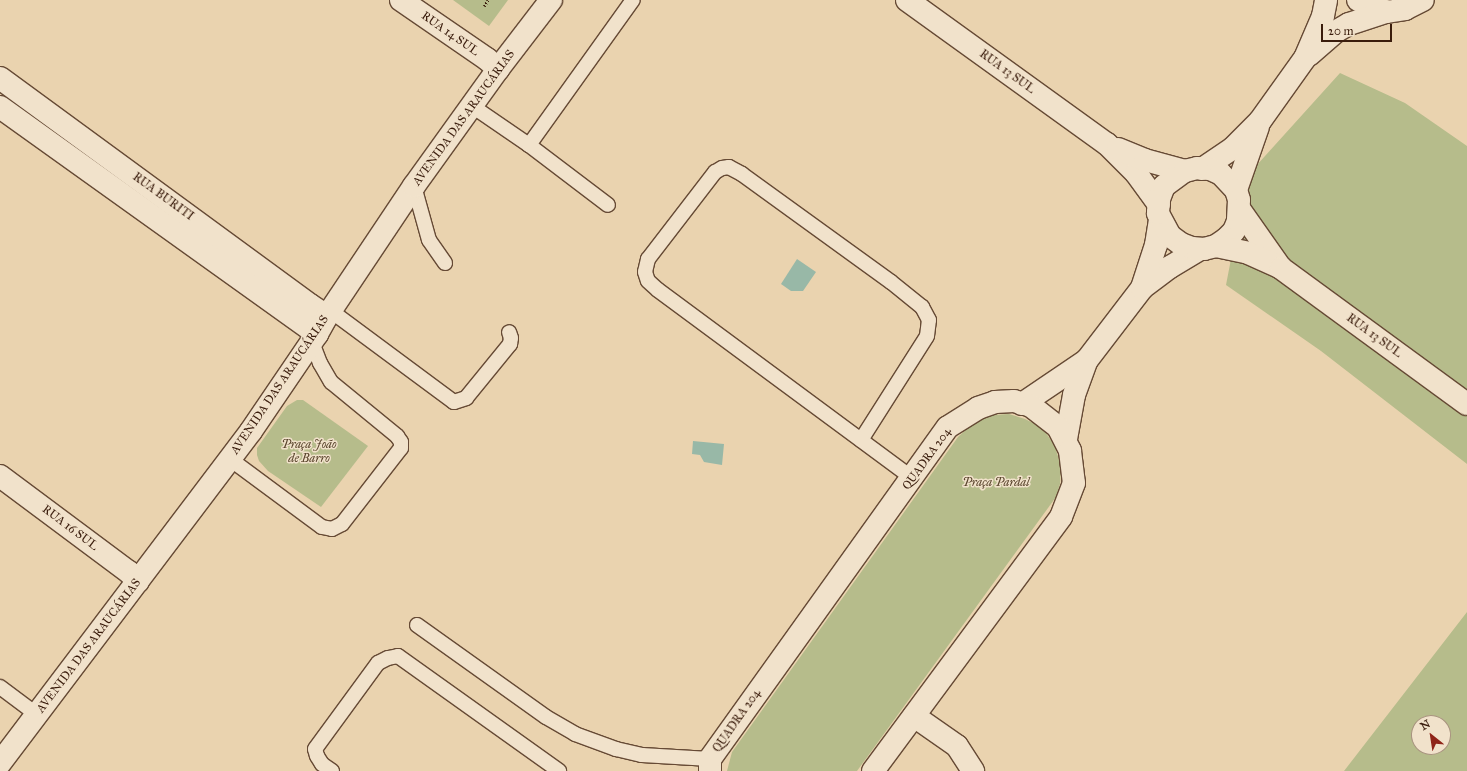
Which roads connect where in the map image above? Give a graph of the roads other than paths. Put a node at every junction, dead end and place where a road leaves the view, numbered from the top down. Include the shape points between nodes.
1 (401, 0) edge
2 (551, 0) edge
3 (633, 0) edge
4 (907, 0) edge
5 (1326, 0) edge
6 (1358, 0) edge
7 (1423, 0) edge
8 (1387, 12) junction
9 (1305, 58) junction
10 (498, 69) junction
11 (0, 78) edge
12 (472, 106) junction
13 (0, 107) edge
14 (1260, 121) junction
15 (1107, 144) junction
16 (529, 145) junction
17 (1194, 170) junction
18 (414, 186) junction
19 (1238, 200) junction
20 (608, 205) dead end
21 (1159, 212) junction
22 (1208, 247) junction
23 (446, 263) dead end
24 (1281, 268) junction
25 (1142, 288) junction
26 (329, 313) junction
27 (509, 332) dead end
28 (315, 338) junction
29 (1087, 360) junction
30 (1022, 404) junction
31 (1467, 404) edge
32 (1066, 439) junction
33 (861, 440) junction
34 (230, 459) junction
35 (0, 476) edge
36 (912, 478) junction
37 (138, 582) junction
38 (417, 625) dead end
39 (0, 687) edge
40 (36, 714) junction
41 (914, 716) junction
42 (0, 763) edge
43 (710, 765) edge
44 (332, 771) edge
45 (559, 771) edge
46 (873, 771) edge
47 (973, 771) edge

1 - 10 street, RUA 14 SUL
2 - 10 street, AVENIDA DAS ARAUCÁRIAS
3 - 16 lane
4 - 15 street, RUA 13 SUL
5 - 9 street via 1323,16
6 - 8 street
7 - 8 street via 1405,9
8 - 9 street via 1361,19 1335,32
9 - 14 street
10 - 12 street, AVENIDA DAS ARAUCÁRIAS
11 - 26 street, RUA BURITI via 310,305
12 - 16 lane
12 - 18 street, AVENIDA DAS ARAUCÁRIAS
13 - 28 street, RUA BURITI
14 - 17 street via 1233,148
14 - 19 street
15 - 17 street, RUA 13 SUL via 1145,160
15 - 21 street, RUA 13 SUL via 1136,173
16 - 20 lane
17 - 19 street via 1221,174
17 - 21 street via 1164,186
18 - 23 lane via 429,240
18 - 26 street, AVENIDA DAS ARAUCÁRIAS
19 - 22 street via 1234,230 1226,239
19 - 24 street, RUA 13 SUL
21 - 22 street via 1170,236 1181,244
21 - 25 street via 1156,245
22 - 24 street, RUA 13 SUL via 1248,253
22 - 25 street via 1170,266
24 - 31 street, RUA 13 SUL
25 - 29 street
26 - 27 lane via 454,402 466,398 510,344
26 - 28 street, AVENIDA DAS ARAUCÁRIAS
28 - 34 street, AVENIDA DAS ARAUCÁRIAS
28 - 34 lane via 320,364 331,382 397,436 401,448 342,524 332,529 322,527
29 - 30 street
29 - 32 street via 1074,395
30 - 32 street, QUADRA 204 via 1047,417
30 - 36 street, QUADRA 204 via 1014,401 995,402 963,416 948,427
32 - 41 street, QUADRA 204 via 1073,463 1074,483 1061,517
33 - 33 lane via 927,336 930,320 922,307 891,282 742,174 729,167 722,168 715,172 648,259 645,272 648,281
33 - 36 lane
34 - 37 street, AVENIDA DAS ARAUCÁRIAS
35 - 37 street, RUA 16 SUL via 129,572
36 - 43 street, QUADRA 204
37 - 40 street, AVENIDA DAS ARAUCÁRIAS
38 - 43 lane via 546,717 575,734 616,749 642,755
39 - 40 lane
40 - 42 street, AVENIDA DAS ARAUCÁRIAS
41 - 46 street, QUADRA 204
41 - 47 street via 957,746
44 - 45 lane via 322,764 315,749 378,663 398,656

